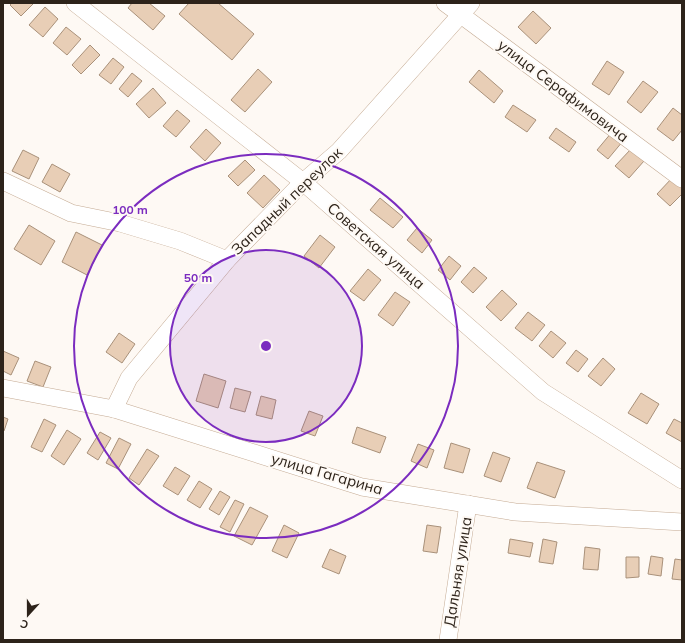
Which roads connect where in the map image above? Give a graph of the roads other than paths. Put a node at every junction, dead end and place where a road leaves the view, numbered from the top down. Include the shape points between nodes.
1 (76, 3) edge
2 (445, 3) edge
3 (466, 9) edge
4 (682, 179) edge
5 (3, 181) edge
6 (303, 182) junction
7 (227, 260) junction
8 (3, 388) edge
9 (114, 409) junction
10 (682, 480) edge
11 (468, 504) junction
12 (682, 522) edge
13 (448, 640) edge

1 - 6 street, Советская улица
2 - 3 street, улица Серафимовича
3 - 4 street, улица Серафимовича
3 - 6 street, Западный переулок via 339,150
5 - 7 street via 71,213 120,223 180,240
6 - 7 street, Западный переулок
6 - 10 street, Советская улица via 543,392
7 - 9 street, Западный переулок via 129,378
8 - 9 street, улица Гагарина
9 - 11 street, улица Гагарина via 362,487
11 - 12 street, улица Гагарина via 515,512
11 - 13 street, Дальняя улица

